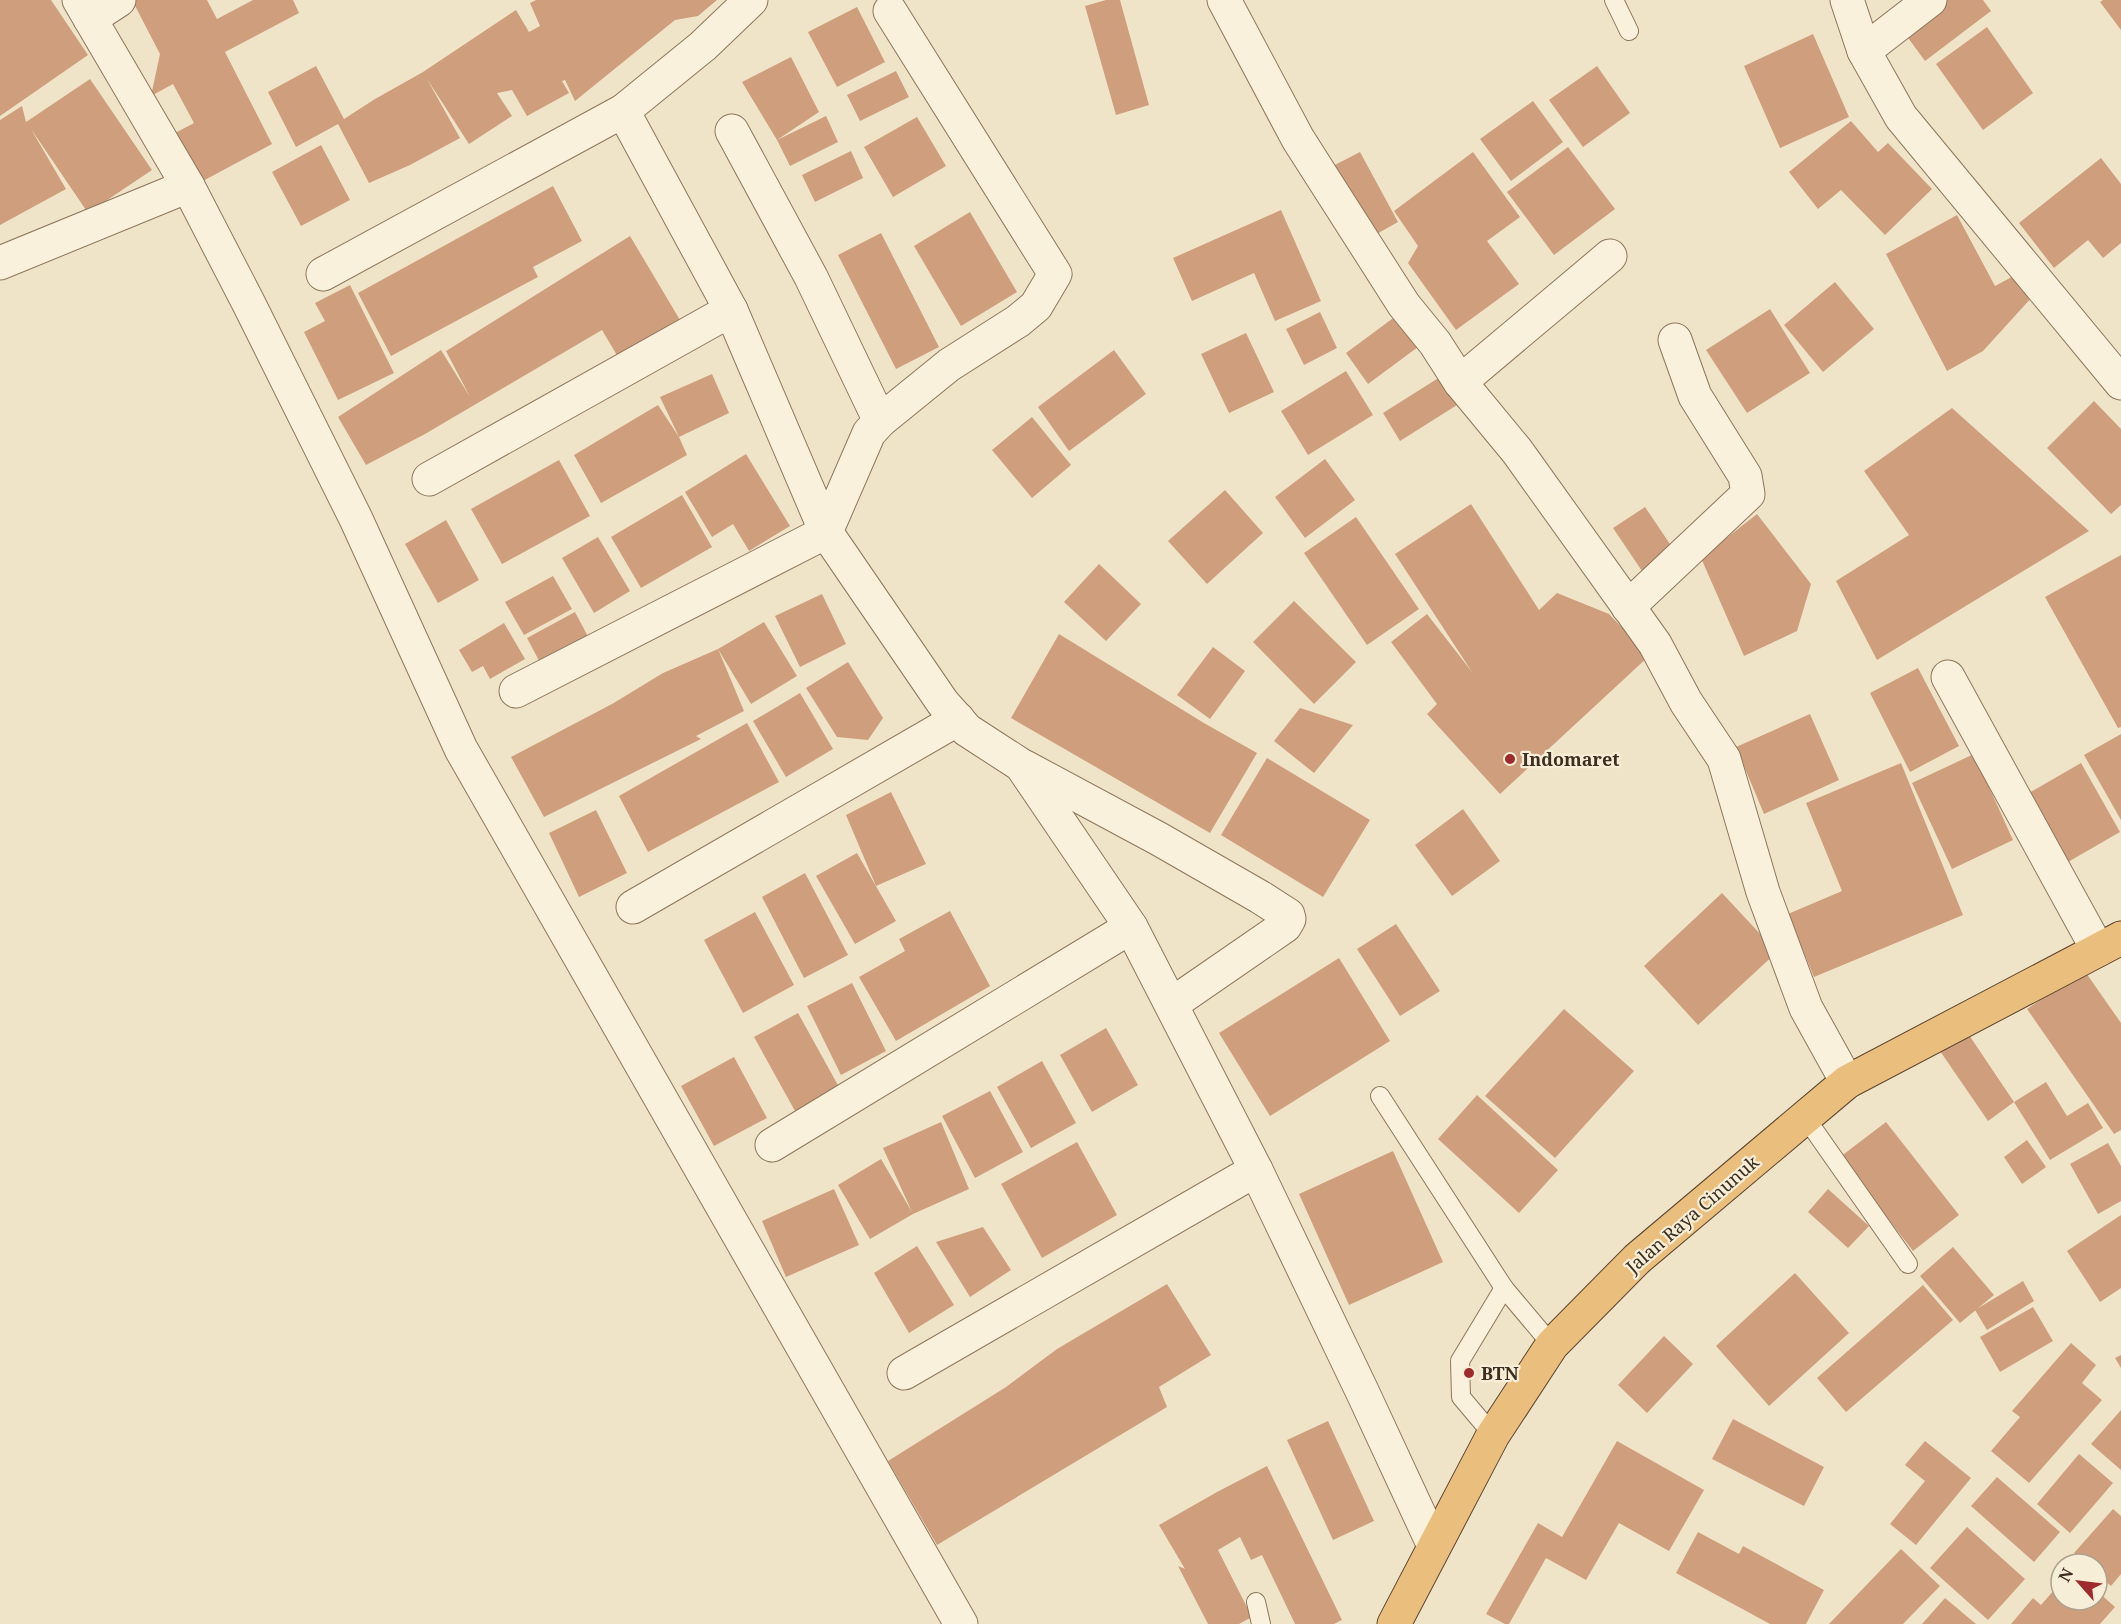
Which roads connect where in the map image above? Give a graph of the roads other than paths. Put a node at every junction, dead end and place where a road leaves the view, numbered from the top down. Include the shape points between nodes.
1 (119, 0) edge
2 (750, 0) edge
3 (1224, 0) edge
4 (1614, 0) edge
5 (1847, 0) edge
6 (1930, 0) edge
7 (85, 9) edge
8 (890, 11) dead end
9 (1629, 32) dead end
10 (1864, 51) junction
11 (624, 111) junction
12 (732, 131) dead end
13 (188, 186) junction
14 (1610, 256) dead end
15 (0, 263) edge
16 (323, 274) dead end
17 (731, 310) junction
18 (1675, 340) dead end
19 (1460, 382) junction
20 (2121, 383) edge
21 (880, 421) junction
22 (429, 479) dead end
23 (826, 532) junction
24 (1628, 607) junction
25 (1947, 677) dead end
26 (516, 691) dead end
27 (958, 719) junction
28 (1021, 765) junction
29 (633, 907) dead end
30 (1131, 927) junction
31 (2109, 944) edge
32 (1172, 1004) junction
33 (1847, 1082) junction
34 (1380, 1096) dead end
35 (1805, 1117) junction
36 (772, 1145) dead end
37 (1256, 1170) junction
38 (1908, 1264) dead end
39 (1504, 1288) junction
40 (1552, 1345) junction
41 (904, 1373) dead end
42 (1493, 1436) junction
43 (1434, 1546) junction
44 (1256, 1602) dead end
45 (961, 1624) edge
46 (1261, 1624) edge
47 (1394, 1624) edge

1 - 7 street
2 - 11 street via 703,46
3 - 19 street via 1298,139 1404,305
4 - 9 lane
5 - 10 street
6 - 10 street
7 - 13 street
8 - 21 street via 1055,274 1036,306 949,365
10 - 20 street via 1901,117
11 - 16 street
11 - 17 street
12 - 21 street via 811,277
13 - 15 street
13 - 45 street via 356,519 461,749
14 - 19 street
17 - 22 street
17 - 23 street
18 - 24 street via 1695,396 1745,476 1748,494
19 - 24 street via 1517,451
21 - 23 street via 869,433
23 - 26 street
23 - 27 street via 943,703
24 - 33 street via 1655,644 1686,702 1724,759 1763,892 1806,1008
25 - 31 street
27 - 28 street via 976,737
27 - 29 street
28 - 30 street
28 - 32 street via 1169,844 1288,915 1285,926
30 - 32 street
30 - 36 street
31 - 33 highway, Jalan Raya Cinunuk
32 - 37 street
33 - 35 highway, Jalan Raya Cinunuk
34 - 39 lane
35 - 38 lane
35 - 40 highway, Jalan Raya Cinunuk via 1637,1259
37 - 41 street
37 - 43 street
39 - 40 lane
39 - 42 lane via 1460,1360 1461,1397
40 - 42 highway, Jalan Raya Cinunuk
42 - 43 highway, Jalan Raya Cinunuk
43 - 47 highway, Jalan Raya Cinunuk
44 - 46 lane

